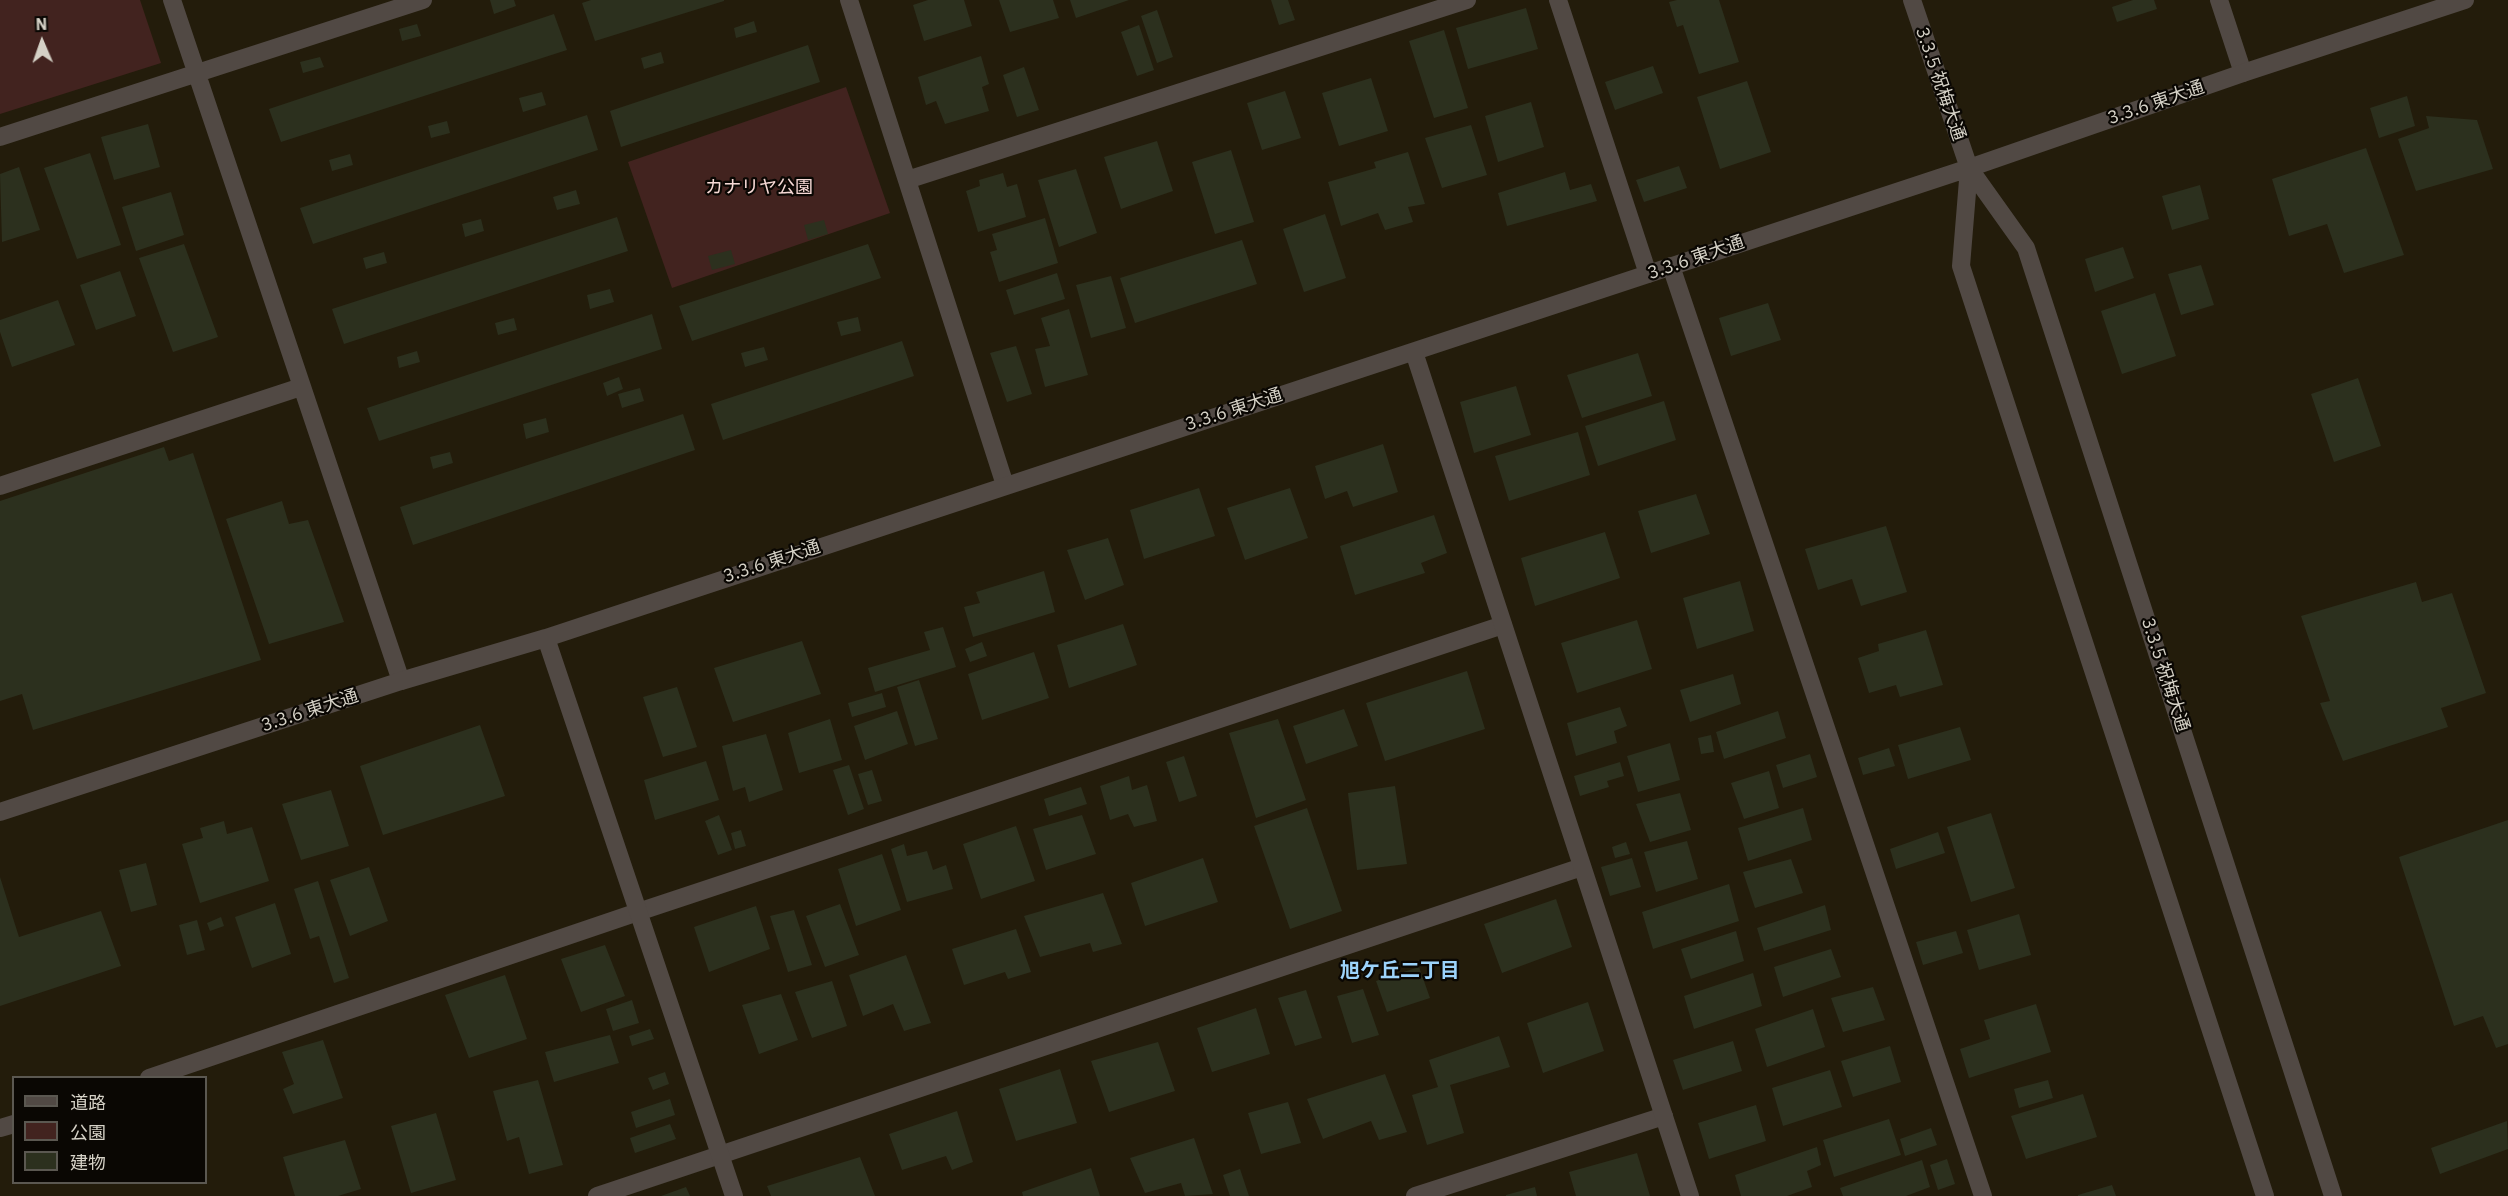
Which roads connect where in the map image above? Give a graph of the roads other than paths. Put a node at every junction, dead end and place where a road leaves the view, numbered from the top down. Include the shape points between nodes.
1 (172, 0) edge
2 (423, 0) edge
3 (849, 0) edge
4 (1467, 0) edge
5 (1558, 0) edge
6 (1912, 0) edge
7 (2219, 0) edge
8 (2465, 0) edge
9 (2243, 73) junction
10 (196, 74) junction
11 (0, 138) edge
12 (1969, 168) junction
13 (907, 180) junction
14 (1671, 266) junction
15 (1648, 274) junction
16 (1414, 352) junction
17 (301, 387) junction
18 (1005, 485) junction
19 (0, 486) edge
20 (1503, 625) junction
21 (546, 638) junction
22 (401, 681) junction
23 (0, 812) edge
24 (1582, 867) junction
25 (638, 912) junction
26 (152, 1076) edge
27 (1664, 1116) junction
28 (720, 1156) junction
29 (597, 1196) edge
30 (734, 1196) edge
31 (1415, 1196) edge
32 (1690, 1196) edge
33 (1983, 1196) edge
34 (2265, 1196) edge
35 (2333, 1196) edge

1 - 10 street
2 - 10 street
3 - 13 street
4 - 13 street
5 - 15 street
6 - 12 street, 3.3.5 祝梅大通
7 - 9 street
8 - 9 street, 3.3.6 東大通
9 - 12 street, 3.3.6 東大通
10 - 11 street
10 - 17 street
12 - 14 street, 3.3.6 東大通
12 - 34 street, 3.3.5 祝梅大通 via 1961,266
12 - 35 street, 3.3.5 祝梅大通 via 2026,248
13 - 18 street
14 - 15 street, 3.3.6 東大通
14 - 33 street
15 - 16 street, 3.3.6 東大通
16 - 18 street, 3.3.6 東大通
16 - 20 street
17 - 19 street
17 - 22 street
18 - 21 street, 3.3.6 東大通
20 - 24 street
20 - 25 street
21 - 22 street, 3.3.6 東大通
21 - 25 street
22 - 23 street, 3.3.6 東大通
24 - 27 street
24 - 28 street
25 - 26 street
25 - 28 street
27 - 31 street
27 - 32 street
28 - 29 street
28 - 30 street

